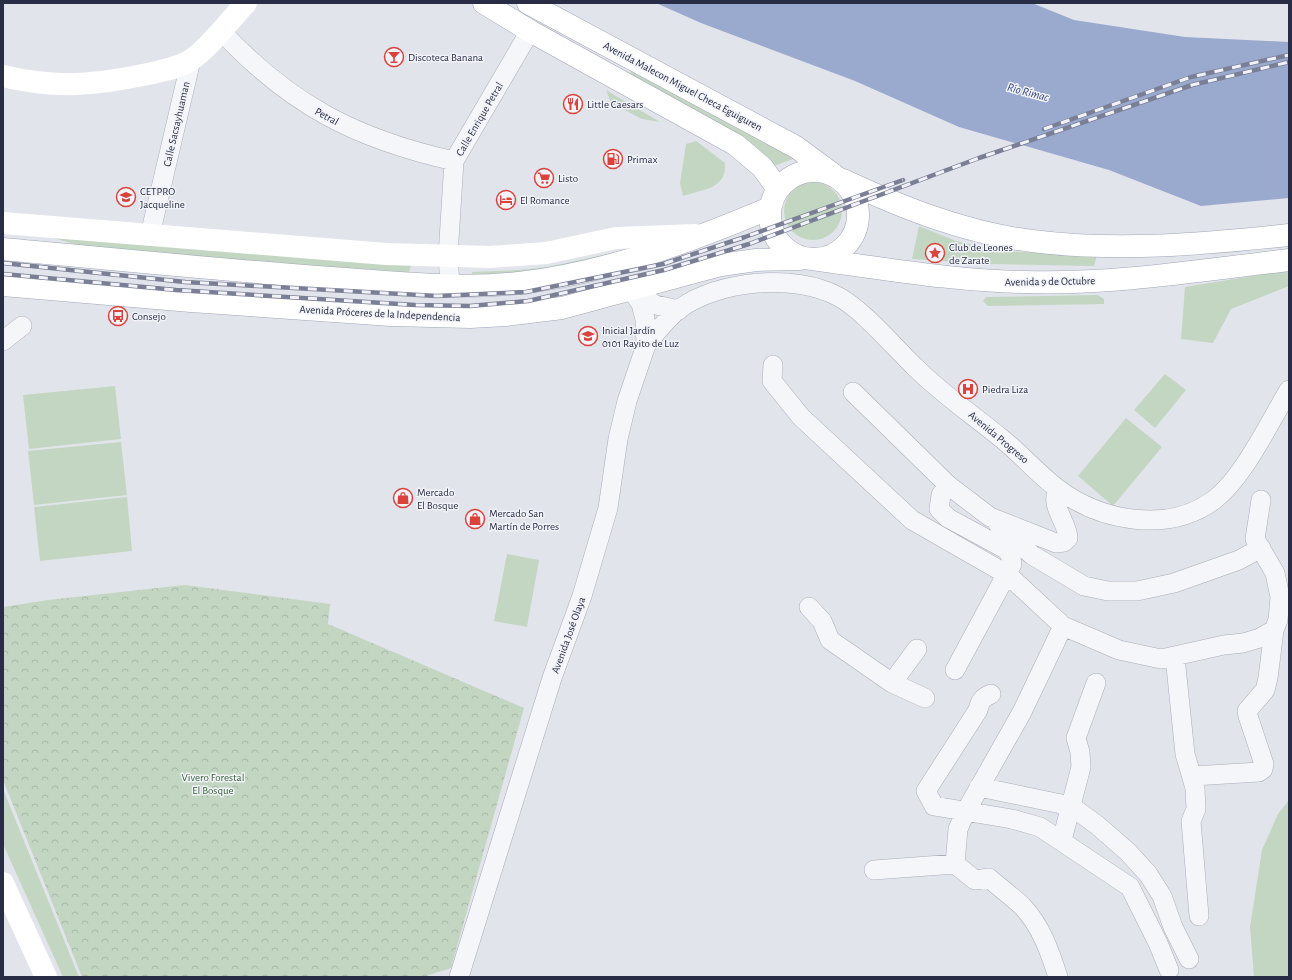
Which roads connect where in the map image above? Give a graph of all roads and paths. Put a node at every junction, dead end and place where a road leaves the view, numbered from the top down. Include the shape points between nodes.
1 (246, 3) edge
2 (484, 3) edge
3 (528, 3) edge
4 (221, 31) junction
5 (530, 31) junction
6 (191, 60) junction
7 (3, 76) edge
8 (454, 161) junction
9 (838, 178) junction
10 (774, 199) junction
11 (3, 223) edge
12 (150, 235) junction
13 (702, 235) junction
14 (1289, 235) edge
15 (3, 249) edge
16 (448, 256) junction
17 (806, 259) junction
18 (1289, 260) edge
19 (450, 285) junction
20 (3, 286) edge
21 (632, 290) junction
22 (679, 310) junction
23 (22, 326) dead end
24 (3, 340) edge
25 (646, 345) junction
26 (773, 365) dead end
27 (1289, 390) edge
28 (853, 392) dead end
29 (948, 485) junction
30 (1059, 490) junction
31 (1261, 500) dead end
32 (990, 516) junction
33 (1261, 548) junction
34 (1008, 575) junction
35 (809, 607) dead end
36 (1063, 626) junction
37 (1274, 630) junction
38 (917, 649) dead end
39 (1175, 657) junction
40 (955, 670) dead end
41 (892, 683) junction
42 (1096, 683) dead end
43 (991, 694) dead end
44 (925, 698) dead end
45 (1193, 776) junction
46 (979, 787) junction
47 (1071, 806) junction
48 (966, 811) junction
49 (1062, 840) junction
50 (955, 864) junction
51 (874, 870) dead end
52 (3, 883) edge
53 (1199, 916) dead end
54 (1188, 959) dead end
55 (1169, 970) dead end
56 (46, 977) edge
57 (459, 977) edge
58 (1058, 977) edge

1 - 4 main road
2 - 5 main road
3 - 9 main road, Avenida Malecon Miguel Checa Eguiguren via 796,147
4 - 6 main road
4 - 8 street, Petral via 267,76 336,122 374,139 413,152
5 - 8 street, Calle Enrique Petral
5 - 10 main road via 736,145 762,167
6 - 7 main road via 165,70 91,83 55,85
6 - 12 street, Calle Sacsayhuaman
8 - 16 street, Calle Enrique Petral
9 - 10 main road via 822,171 797,173 786,180
9 - 14 main road via 933,218 983,232 1032,241 1087,246 1139,246 1215,243
9 - 17 main road via 852,191 857,204 855,232 838,253 825,258
10 - 13 main road
10 - 17 main road via 770,221 773,233 789,253
11 - 12 main road
12 - 16 main road via 386,254
13 - 16 main road via 616,238 525,255 490,258
13 - 19 main road via 610,267 578,274 518,283
15 - 19 main road via 226,270
16 - 19 street, Calle Enrique Petral
17 - 18 main road, Avenida 9 de Octubre via 975,280 1025,282 1118,279
17 - 21 main road, Avenida Próceres de la Independencia via 756,260 720,265
20 - 21 main road, Avenida Próceres de la Independencia via 191,302 435,317 506,315 562,308
21 - 22 street via 656,305
21 - 25 street, Avenida José Olaya via 641,304 646,319
22 - 25 street, Avenida Progreso
22 - 30 street, Avenida Progreso via 707,294 780,282 802,284 840,297 865,317 920,372 1004,440
23 - 24 street
25 - 57 street, Avenida José Olaya via 627,401 618,439 608,508 593,562 552,678
26 - 34 street via 772,381 801,417 912,520
27 - 30 street, Avenida Progreso via 1240,472 1223,493 1196,512 1158,520 1129,519 1106,514
28 - 29 street
29 - 32 street
29 - 34 street via 941,495 939,509 948,518 1007,550 1012,564
30 - 32 street via 1055,500 1068,531 1068,538 1064,542 1056,543
31 - 33 street via 1255,539
32 - 33 street via 1032,555 1084,586 1108,591 1137,591 1174,583 1239,560
33 - 37 street via 1275,573 1280,597 1278,620
34 - 36 street
34 - 40 street via 982,617
35 - 41 street via 822,621 830,640
36 - 39 street via 1118,650 1161,659
36 - 46 street via 1022,712
37 - 39 street via 1243,643
37 - 45 street via 1265,690 1247,711 1264,764 1263,769 1259,772
38 - 41 street
39 - 45 street via 1185,754
41 - 44 street
42 - 47 street via 1076,738 1081,766
43 - 48 street via 984,697 926,791 934,806
45 - 53 street via 1196,809 1192,820
46 - 47 street
46 - 48 street
47 - 49 street
47 - 54 street via 1128,852 1148,874 1162,896
48 - 49 street via 1040,827
48 - 50 street via 958,829
49 - 55 street via 1130,887
50 - 51 street
50 - 58 street via 975,880 989,878 1022,907 1034,921 1046,944
52 - 56 main road

